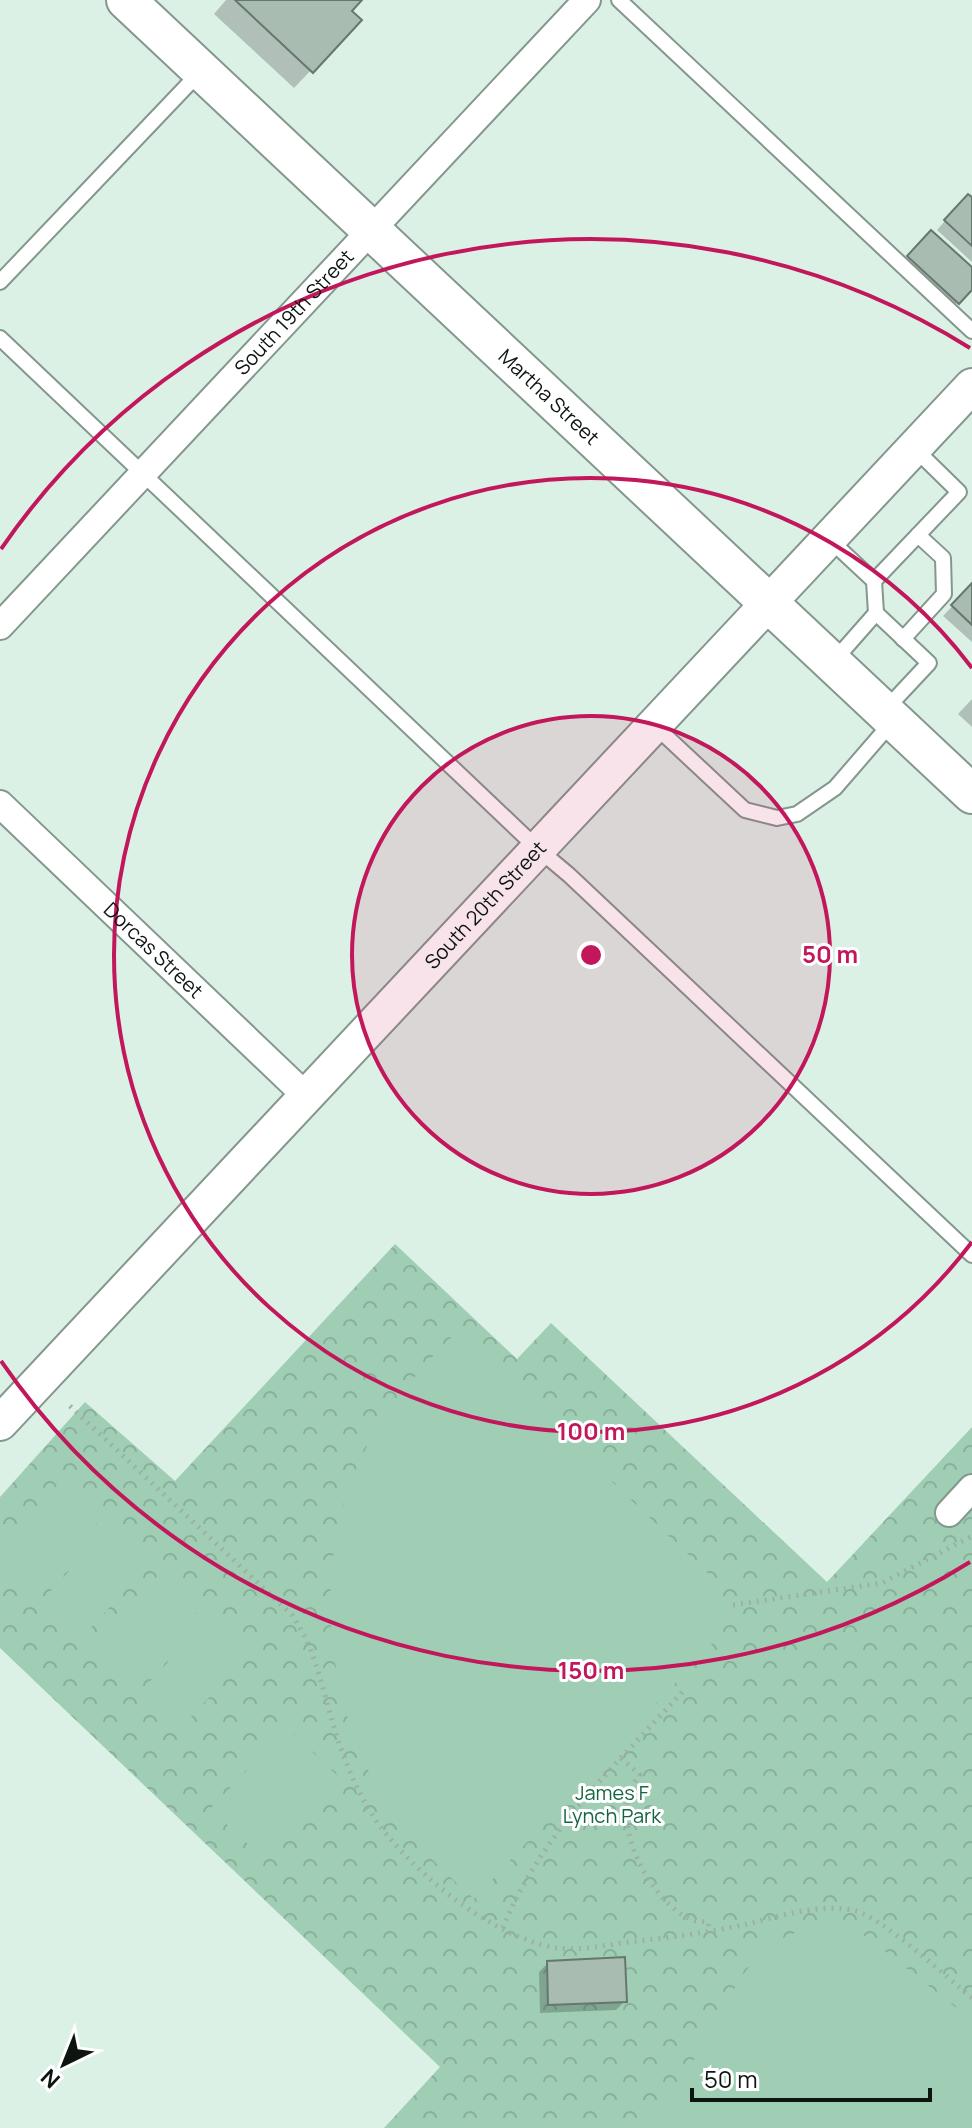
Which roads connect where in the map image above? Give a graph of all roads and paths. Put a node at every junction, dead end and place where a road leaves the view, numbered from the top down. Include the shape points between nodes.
1 (126, 0) edge
2 (587, 0) edge
3 (619, 0) edge
4 (201, 71) junction
5 (371, 230) junction
6 (0, 282) edge
7 (972, 331) edge
8 (0, 338) edge
9 (972, 386) edge
10 (914, 448) junction
11 (142, 474) junction
12 (918, 535) junction
13 (830, 540) junction
14 (874, 581) junction
15 (768, 604) junction
16 (876, 613) junction
17 (0, 626) edge
18 (903, 639) junction
19 (832, 664) junction
20 (888, 716) junction
21 (654, 725) junction
22 (972, 794) edge
23 (0, 804) edge
24 (538, 849) junction
25 (306, 1096) junction
26 (972, 1255) edge
27 (70, 1406) dead end
28 (0, 1423) edge
29 (972, 1488) edge
30 (949, 1513) dead end
31 (964, 1540) dead end
32 (733, 1605) dead end
33 (685, 1689) dead end
34 (621, 1758) junction
35 (503, 1928) junction
36 (710, 1932) junction
37 (972, 1998) edge

1 - 4 main road, Martha Street
2 - 5 street, South 19th Street
3 - 7 lane
4 - 5 main road, Martha Street
4 - 6 lane
5 - 11 street, South 19th Street
5 - 15 main road, Martha Street
8 - 11 lane
9 - 10 street, South 20th Street
10 - 12 lane via 959,492
10 - 13 street, South 20th Street
11 - 17 street, South 19th Street
11 - 24 lane
12 - 14 lane
12 - 18 lane via 943,558 944,594
13 - 14 lane
13 - 15 street, South 20th Street
14 - 16 lane
15 - 19 main road, Martha Street
15 - 21 street, South 20th Street
16 - 18 lane
16 - 19 lane
18 - 20 lane via 929,663
19 - 20 main road, Martha Street
20 - 21 lane via 835,788 797,814 777,818 745,810
20 - 22 main road, Martha Street
21 - 24 street, South 20th Street
23 - 25 street, Dorcas Street
24 - 25 street, South 20th Street
24 - 26 lane
25 - 28 street, South 20th Street
27 - 35 path via 292,1615 313,1652 345,1760 380,1825 436,1885
29 - 30 street
31 - 32 path via 882,1583
33 - 34 path
34 - 35 path via 536,1862
34 - 36 path via 640,1775 632,1784 628,1806 630,1840 640,1869 674,1908 692,1921 708,1922
35 - 36 path via 560,1948
36 - 37 path via 815,1909 859,1911

